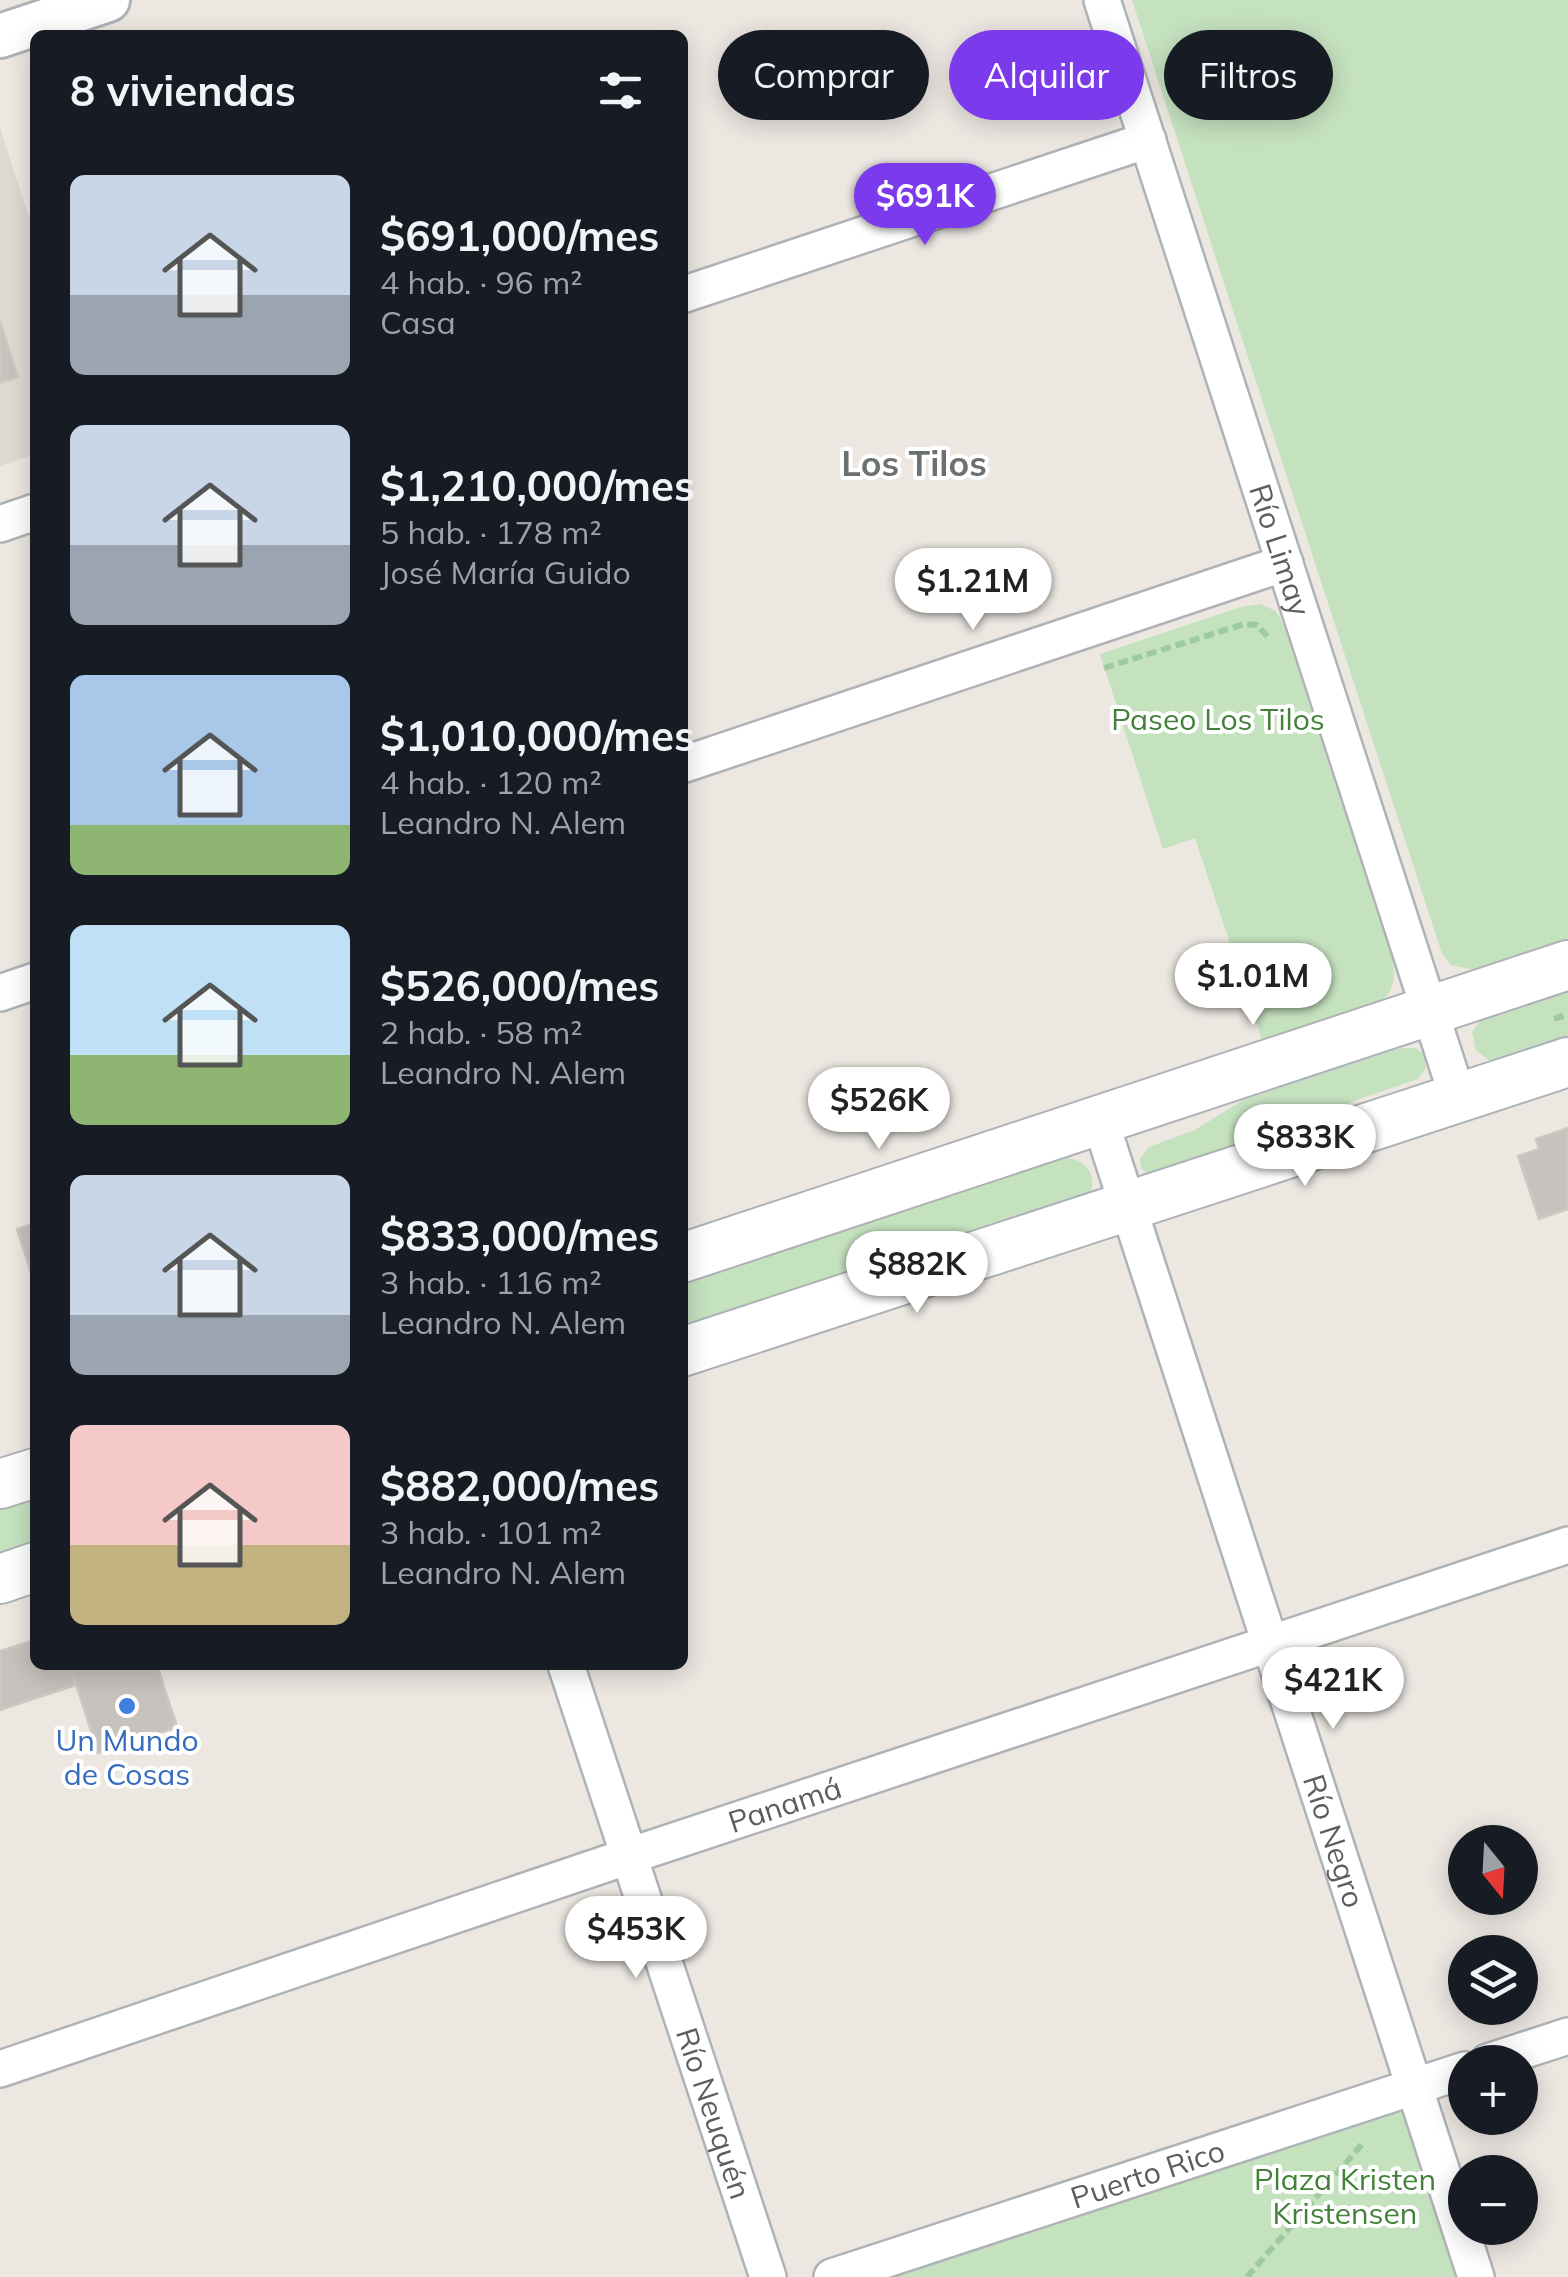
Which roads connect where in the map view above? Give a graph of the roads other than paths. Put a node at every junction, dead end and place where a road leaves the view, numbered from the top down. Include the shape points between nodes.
1 (108, 0) edge
2 (1102, 0) edge
3 (21, 26) edge
4 (1148, 140) junction
5 (688, 293) edge
6 (30, 514) edge
7 (0, 524) edge
8 (1285, 563) junction
9 (688, 763) edge
10 (1568, 965) edge
11 (30, 983) edge
12 (0, 993) edge
13 (1430, 1010) junction
14 (1568, 1062) edge
15 (1458, 1098) junction
16 (1100, 1120) junction
17 (1128, 1206) junction
18 (688, 1256) edge
19 (688, 1350) edge
20 (30, 1475) edge
21 (0, 1484) edge
22 (1568, 1545) edge
23 (30, 1569) edge
24 (0, 1579) edge
25 (1270, 1644) junction
26 (568, 1670) edge
27 (629, 1856) junction
28 (1568, 2036) edge
29 (1538, 2046) edge
30 (0, 2069) edge
31 (1448, 2075) edge
32 (1414, 2086) junction
33 (768, 2277) edge
34 (832, 2277) edge
35 (1476, 2277) edge

1 - 3 street
2 - 4 street, Río Limay
4 - 5 street
4 - 8 street, Río Limay
6 - 7 street
8 - 9 street
8 - 13 street, Río Limay
10 - 13 main road
11 - 12 street
13 - 15 street, Río Limay
13 - 16 main road
14 - 15 main road
15 - 17 main road
16 - 17 street, Río Negro
16 - 18 main road
17 - 19 main road
17 - 25 street, Río Negro
20 - 21 main road
22 - 25 street, Panamá
23 - 24 main road
25 - 27 street, Panamá
25 - 32 street, Río Negro
26 - 27 street, Río Neuquén
27 - 30 street, Panamá
27 - 33 street, Río Neuquén
28 - 29 street
31 - 32 street, Puerto Rico
32 - 34 street, Puerto Rico
32 - 35 street, Río Negro

